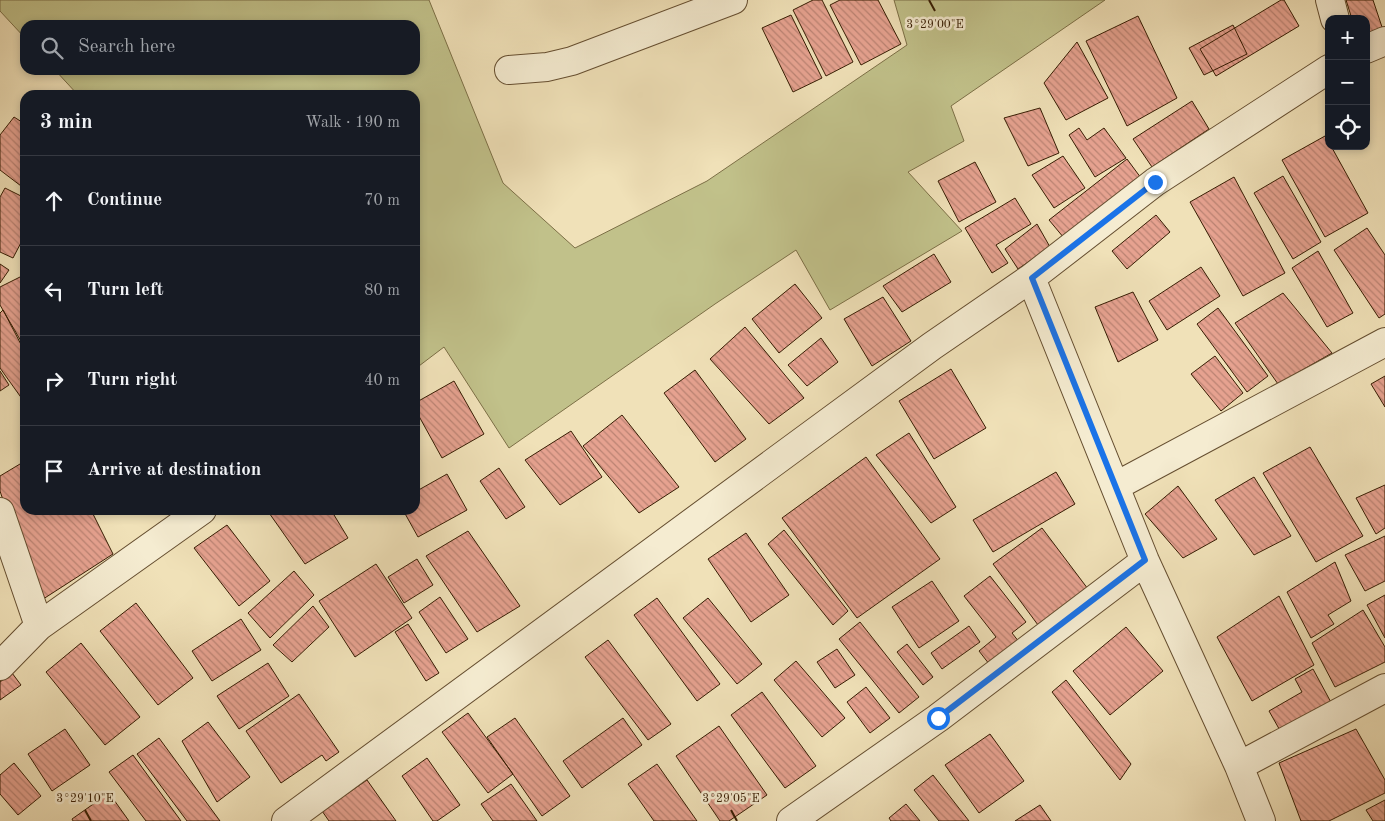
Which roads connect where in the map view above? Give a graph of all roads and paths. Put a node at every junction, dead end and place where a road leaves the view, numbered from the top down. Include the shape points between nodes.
1 (1330, 0) edge
2 (721, 2) edge
3 (1334, 15) edge
4 (1385, 40) edge
5 (1370, 47) edge
6 (509, 70) dead end
7 (1325, 72) edge
8 (1032, 278) junction
9 (1385, 342) edge
10 (1116, 486) junction
11 (0, 512) edge
12 (195, 515) edge
13 (1145, 560) junction
14 (38, 626) junction
15 (0, 666) edge
16 (1385, 688) edge
17 (1239, 766) junction
18 (286, 821) edge
19 (791, 821) edge
20 (1261, 821) edge

1 - 3 street
2 - 6 street via 572,61
4 - 5 street
7 - 8 street via 1155,182
8 - 10 street
8 - 18 street via 932,346
9 - 10 street
10 - 13 street
11 - 14 street
12 - 14 street
13 - 17 street
13 - 19 street via 938,718
14 - 15 street
16 - 17 street
17 - 20 street

